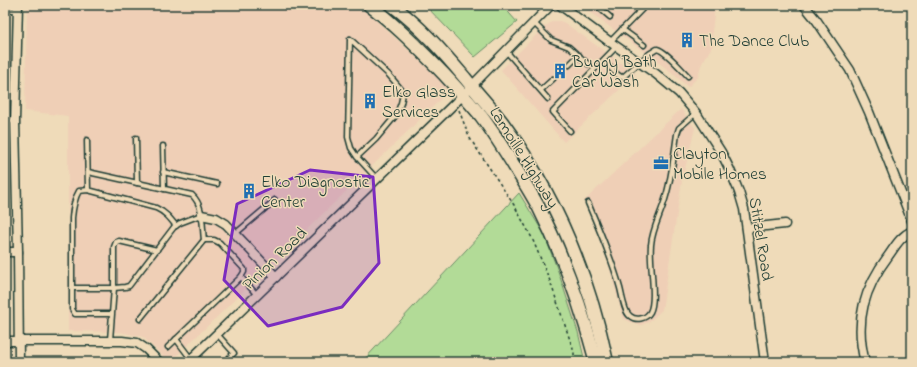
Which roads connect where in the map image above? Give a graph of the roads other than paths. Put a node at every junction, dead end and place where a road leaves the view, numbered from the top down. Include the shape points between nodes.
1 (369, 5) edge
2 (392, 5) edge
3 (551, 5) edge
4 (560, 5) edge
5 (596, 5) edge
6 (646, 5) edge
7 (804, 5) edge
8 (18, 8) edge
9 (5, 10) edge
10 (610, 17) dead end
11 (534, 23) junction
12 (622, 29) junction
13 (613, 44) junction
14 (644, 45) dead end
15 (506, 51) junction
16 (579, 55) junction
17 (603, 61) junction
18 (639, 63) junction
19 (588, 64) dead end
20 (569, 65) dead end
21 (688, 76) dead end
22 (553, 79) dead end
23 (472, 86) junction
24 (541, 90) junction
25 (463, 95) junction
26 (548, 99) dead end
27 (696, 113) junction
28 (5, 120) edge
29 (16, 121) junction
30 (570, 131) dead end
31 (136, 138) dead end
32 (87, 140) dead end
33 (163, 146) dead end
34 (356, 157) junction
35 (88, 172) junction
36 (163, 172) junction
37 (377, 179) junction
38 (137, 183) junction
39 (217, 184) dead end
40 (164, 189) junction
41 (88, 190) junction
42 (275, 200) dead end
43 (588, 203) dead end
44 (201, 215) junction
45 (912, 221) edge
46 (785, 224) dead end
47 (176, 226) junction
48 (747, 228) junction
49 (912, 231) edge
50 (235, 234) junction
51 (204, 240) junction
52 (157, 250) junction
53 (5, 252) edge
54 (18, 252) junction
55 (241, 277) junction
56 (276, 277) junction
57 (72, 288) junction
58 (114, 288) junction
59 (257, 295) junction
60 (111, 314) junction
61 (140, 319) dead end
62 (217, 334) junction
63 (176, 339) junction
64 (110, 340) junction
65 (5, 341) edge
66 (19, 341) junction
67 (168, 347) dead end
68 (190, 360) edge
69 (19, 362) edge
70 (159, 362) edge
71 (225, 362) edge
72 (596, 362) edge
73 (607, 362) edge
74 (765, 362) edge
75 (865, 362) edge

1 - 25 main road, Lamoille Highway via 406,35
2 - 23 main road, Lamoille Highway via 438,46
3 - 11 street, Pinion Road
4 - 13 street, Stitzel Road
5 - 10 lane
6 - 12 lane
7 - 45 street via 850,70
8 - 9 lane
8 - 29 street
11 - 15 street, Pinion Road
11 - 16 lane via 551,40 569,47
12 - 13 lane
12 - 14 lane
13 - 17 lane
13 - 18 street, Stitzel Road
15 - 23 street, Pinion Road
15 - 24 lane
16 - 19 lane
16 - 20 lane
17 - 18 lane via 621,77 626,76
17 - 30 lane via 553,112
18 - 21 lane via 657,49
18 - 27 street, Stitzel Road via 679,93
22 - 24 lane
23 - 25 street, Pinion Road
23 - 73 main road, Lamoille Highway via 516,143 563,226 586,287
24 - 26 lane
25 - 37 street, Pinion Road
25 - 72 main road, Lamoille Highway via 497,139 539,207 572,284
27 - 43 lane via 679,128 677,134 666,196 652,238 653,300 652,308 646,317 636,319 626,313 607,249
27 - 48 street, Stitzel Road via 730,170 744,209
28 - 29 lane
29 - 54 street
31 - 38 lane
32 - 35 lane
33 - 36 lane
34 - 34 lane via 348,137 350,39 402,89 403,94 396,114 376,139
34 - 37 lane
35 - 38 lane
35 - 41 lane
36 - 39 lane
36 - 40 lane
37 - 56 street, Pinion Road
38 - 40 lane
40 - 44 lane via 192,195 199,204
41 - 47 lane via 156,208 163,211
41 - 57 lane via 80,191 76,195 73,207
42 - 50 lane
44 - 47 lane via 180,222
44 - 50 street via 216,218
44 - 51 lane
46 - 48 street
47 - 52 lane
48 - 74 street, Stitzel Road
49 - 75 street via 902,237 886,258 866,295 860,334
50 - 56 street
51 - 55 lane via 220,243 244,268
51 - 61 lane
52 - 58 lane via 131,284
52 - 58 lane via 116,242
53 - 54 street
54 - 66 street
55 - 59 lane
55 - 63 lane
56 - 59 street, Pinion Road
57 - 58 lane
57 - 60 lane via 72,309 75,314
58 - 60 lane
59 - 62 street, Pinion Road
60 - 64 lane
62 - 68 street, Pinion Road
62 - 71 lane via 234,353
63 - 67 lane
63 - 68 lane
64 - 66 street
64 - 70 street via 137,343
65 - 66 street
66 - 69 street

